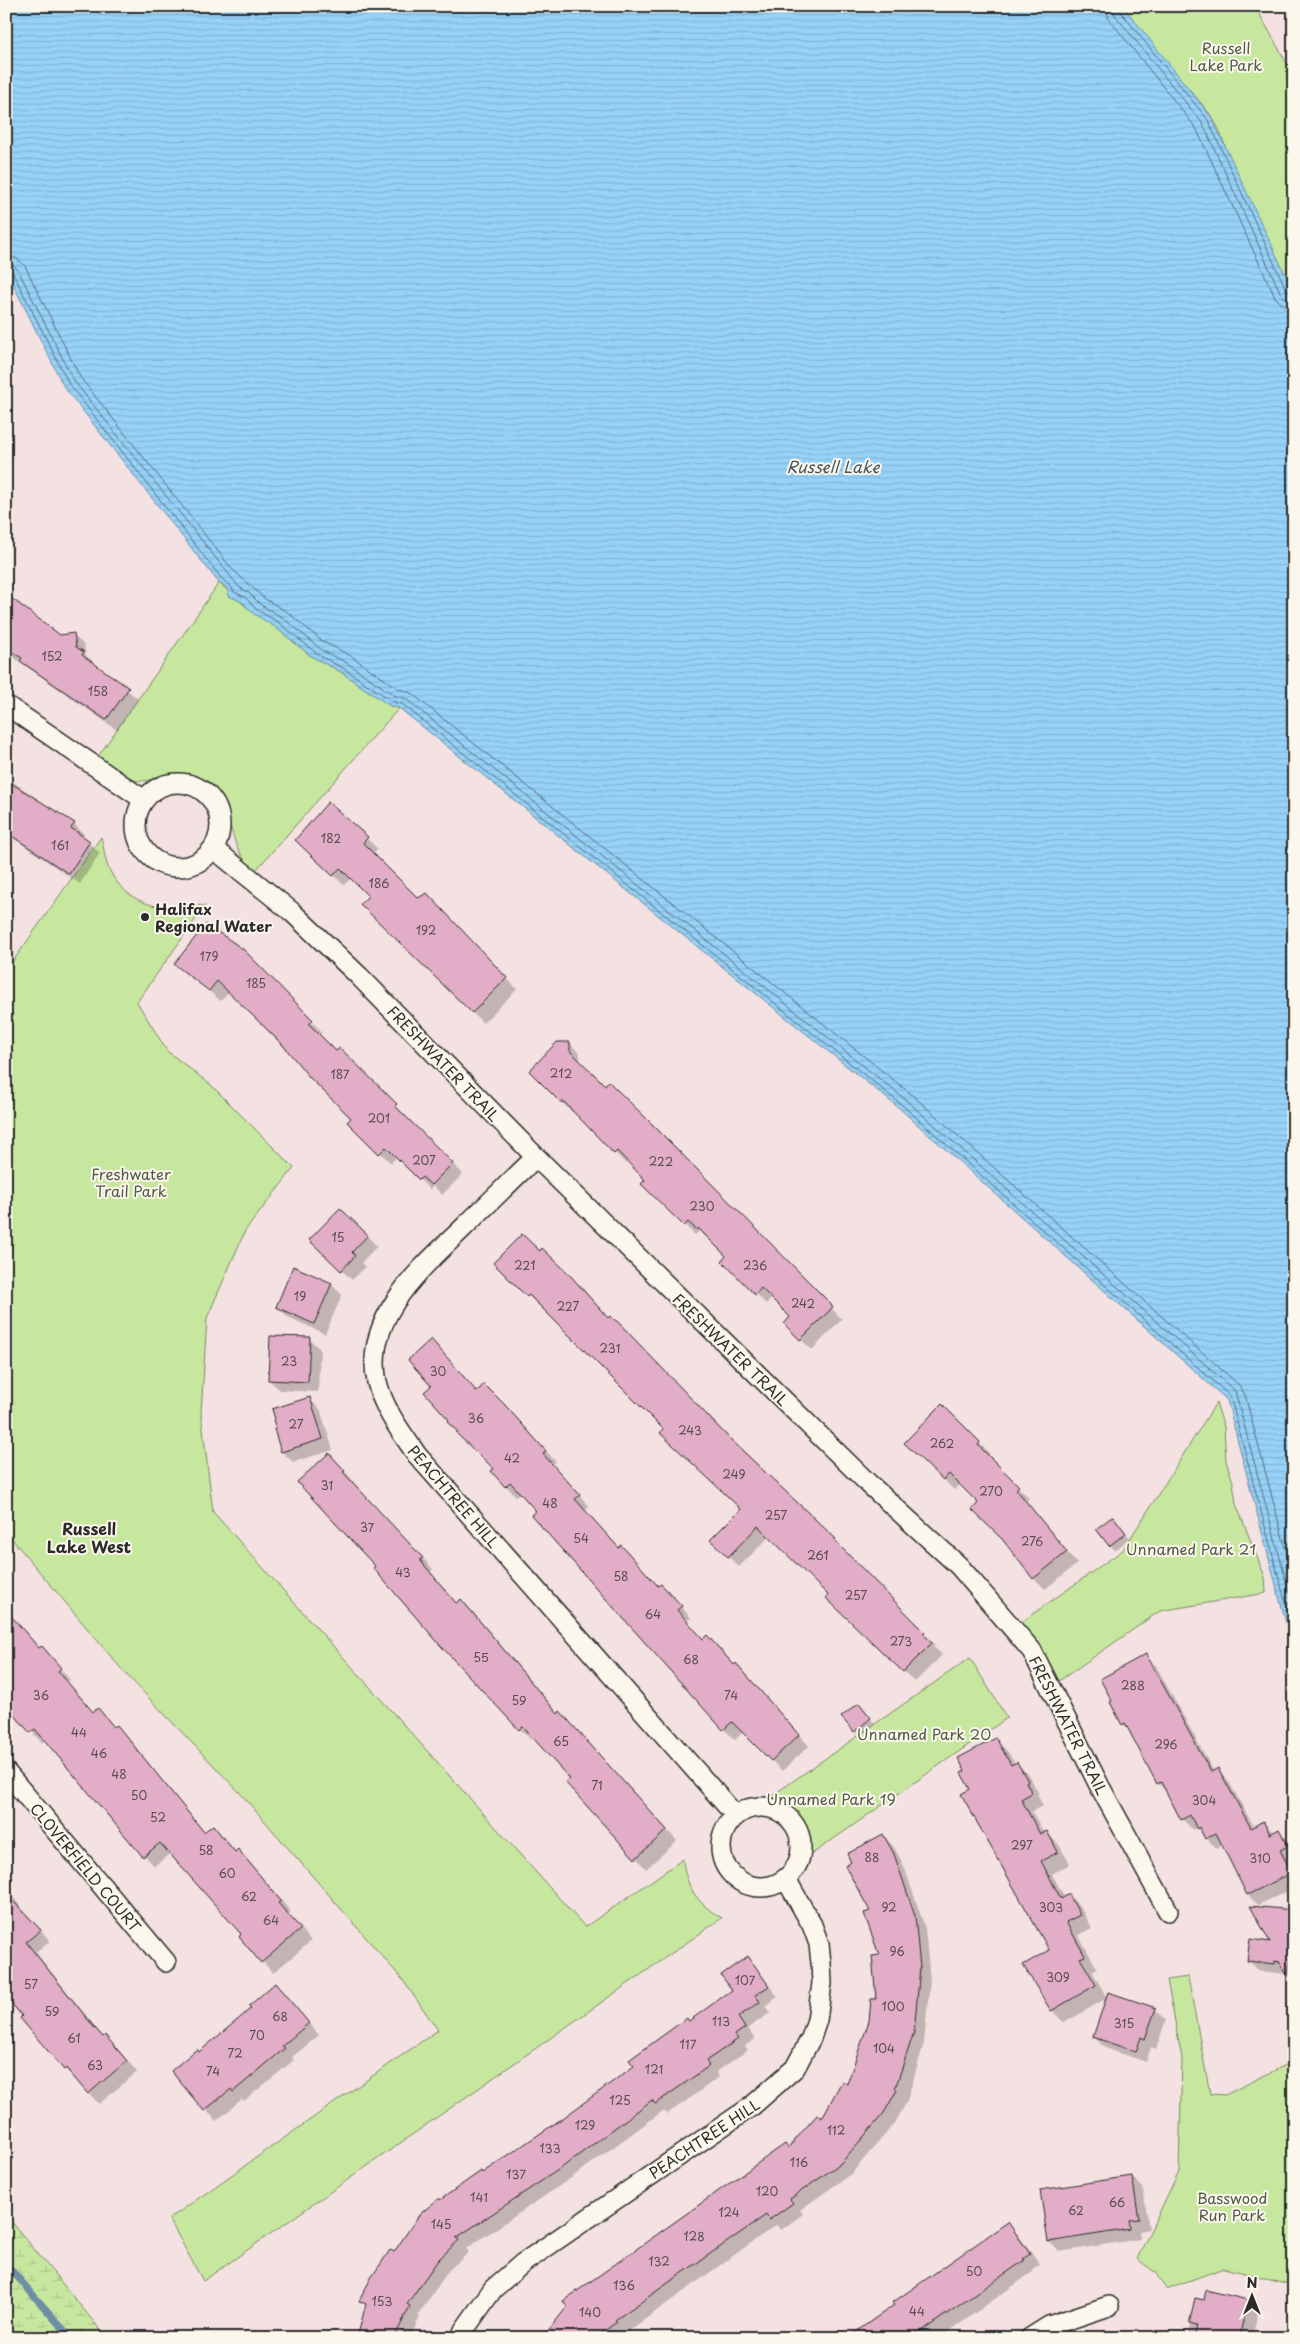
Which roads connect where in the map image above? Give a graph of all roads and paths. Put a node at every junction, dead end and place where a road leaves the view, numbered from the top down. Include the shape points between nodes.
1 (6, 705) edge
2 (144, 800) junction
3 (214, 849) junction
4 (536, 1157) junction
5 (6, 1772) edge
6 (735, 1815) junction
7 (786, 1879) junction
8 (1168, 1911) dead end
9 (166, 1962) dead end
10 (1108, 2306) dead end
11 (461, 2338) edge
12 (1030, 2338) edge

1 - 2 street
2 - 3 street via 154,790 168,784 189,785 208,795 217,807 221,821 220,836
2 - 3 street via 135,825 144,850 153,860 179,868 204,859
3 - 4 street, FRESHWATER TRAIL via 292,912 359,976
4 - 6 street, PEACHTREE HILL via 406,1286 386,1316 380,1334 376,1365 379,1388 388,1412 417,1455
4 - 8 street, FRESHWATER TRAIL via 869,1484 959,1566 1032,1651 1099,1785
5 - 9 street, CLOVERFIELD COURT
6 - 7 street via 721,1839 721,1853 731,1873 746,1885 760,1887
6 - 7 street via 758,1806 783,1813 792,1822 802,1845 795,1869
7 - 11 street, PEACHTREE HILL via 819,1944 822,1983 817,2020 795,2068 752,2106 523,2262 493,2289
10 - 12 street via 1049,2326

